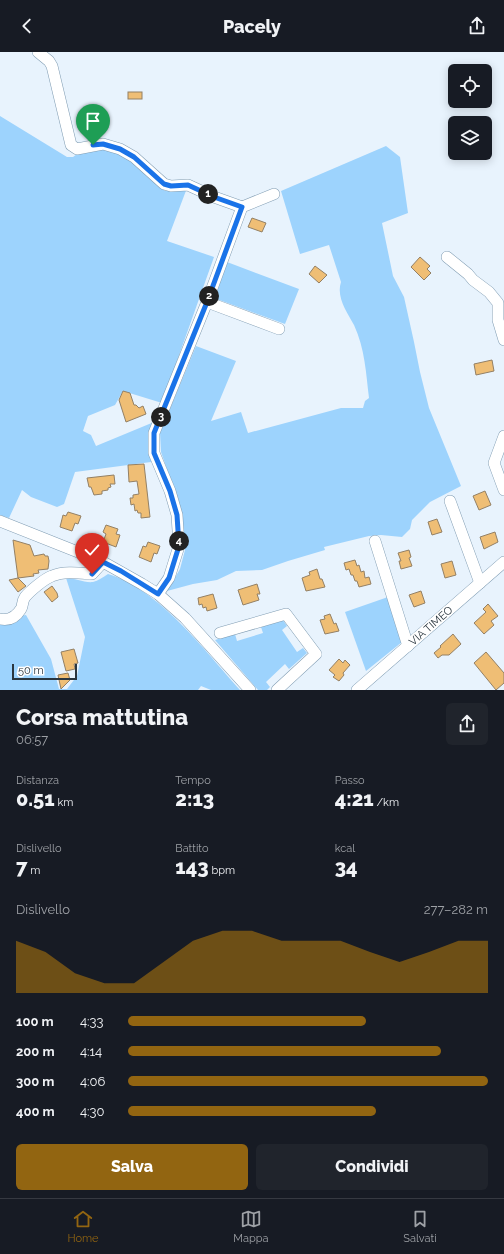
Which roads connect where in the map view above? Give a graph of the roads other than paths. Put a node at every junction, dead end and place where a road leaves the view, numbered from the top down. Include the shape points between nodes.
1 (38, 52) edge
2 (274, 194) dead end
3 (242, 207) junction
4 (447, 257) dead end
5 (207, 302) junction
6 (280, 329) dead end
7 (504, 340) edge
8 (504, 436) edge
9 (504, 490) edge
10 (450, 501) dead end
11 (0, 521) edge
12 (375, 541) dead end
13 (103, 562) junction
14 (504, 562) edge
15 (480, 583) junction
16 (158, 594) junction
17 (0, 619) edge
18 (220, 632) dead end
19 (408, 646) junction
20 (250, 690) edge
21 (277, 690) edge
22 (358, 690) edge

1 - 3 street via 52,66 71,145 77,149 103,144 120,149 134,157 164,184 188,185
2 - 3 street
3 - 5 street
4 - 7 street via 489,292 498,303 498,320
5 - 6 street
5 - 16 street via 154,433 154,453 177,515 179,546 169,578
8 - 9 street via 494,463
10 - 15 street
11 - 13 street
12 - 19 street
13 - 16 street
13 - 17 street via 92,574 66,573 41,582 24,598 21,609 13,617
14 - 15 street, VIA TIMEO
15 - 19 street, VIA TIMEO
16 - 20 street via 185,618
18 - 21 street via 286,614 316,654
19 - 22 street, VIA TIMEO

